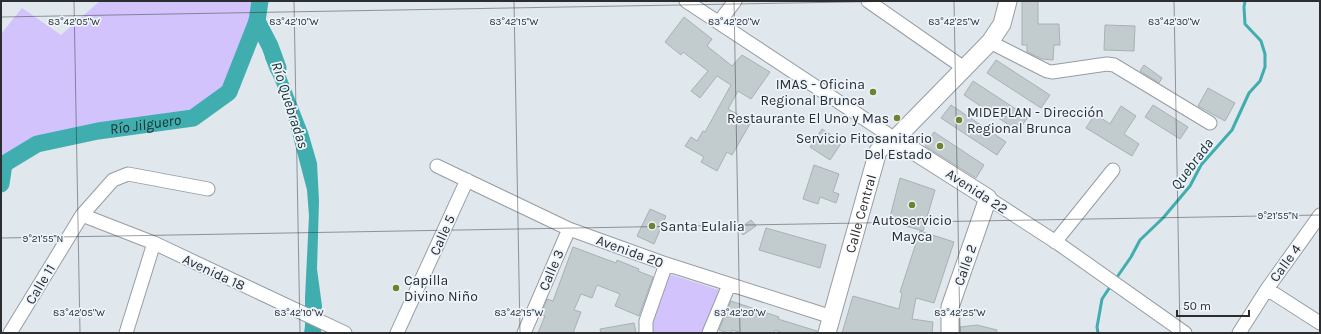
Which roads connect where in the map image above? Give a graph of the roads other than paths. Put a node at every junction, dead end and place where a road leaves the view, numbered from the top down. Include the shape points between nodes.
1 (686, 1) edge
2 (735, 1) edge
3 (868, 1) edge
4 (1007, 2) edge
5 (720, 22) junction
6 (990, 42) junction
7 (964, 68) junction
8 (1210, 124) dead end
9 (895, 139) junction
10 (437, 166) dead end
11 (1113, 170) dead end
12 (466, 180) junction
13 (208, 190) dead end
14 (988, 198) junction
15 (82, 215) junction
16 (1320, 215) edge
17 (569, 229) junction
18 (1055, 242) junction
19 (154, 243) junction
20 (666, 264) junction
21 (729, 285) junction
22 (1267, 288) junction
23 (832, 316) junction
24 (1320, 323) edge
25 (343, 332) edge
26 (10, 333) edge
27 (126, 333) edge
28 (397, 333) edge
29 (524, 333) edge
30 (646, 333) edge
31 (709, 333) edge
32 (828, 333) edge
33 (950, 333) edge
34 (1185, 333) edge
35 (1239, 333) edge

1 - 5 street, Avenida 22
2 - 5 street
3 - 7 street
4 - 6 main road, Calle Central via 1002,24
5 - 9 street, Avenida 22
6 - 7 main road, Calle Central
6 - 8 street via 1052,72 1114,65
7 - 9 main road, Calle Central
9 - 14 main road, Avenida 22
9 - 23 main road, Calle Central via 884,145 876,154
10 - 12 street, Avenida 20
11 - 18 street
12 - 17 street, Avenida 20
12 - 28 street, Calle 5
13 - 15 street, Calle 11 via 128,174 113,180
14 - 18 street, Avenida 22
14 - 33 main road, Calle 2 via 950,308
15 - 19 street, Avenida 18
15 - 26 street, Calle 11
16 - 22 street, Calle 4
17 - 20 street, Avenida 20
17 - 29 street, Calle 3
18 - 34 street, Avenida 22
19 - 25 street, Avenida 18
19 - 27 street
20 - 21 street, Avenida 20
20 - 30 street via 646,321
21 - 23 street, Avenida 20
21 - 31 street
22 - 24 street
22 - 35 street, Calle 4
23 - 32 main road, Calle Central

